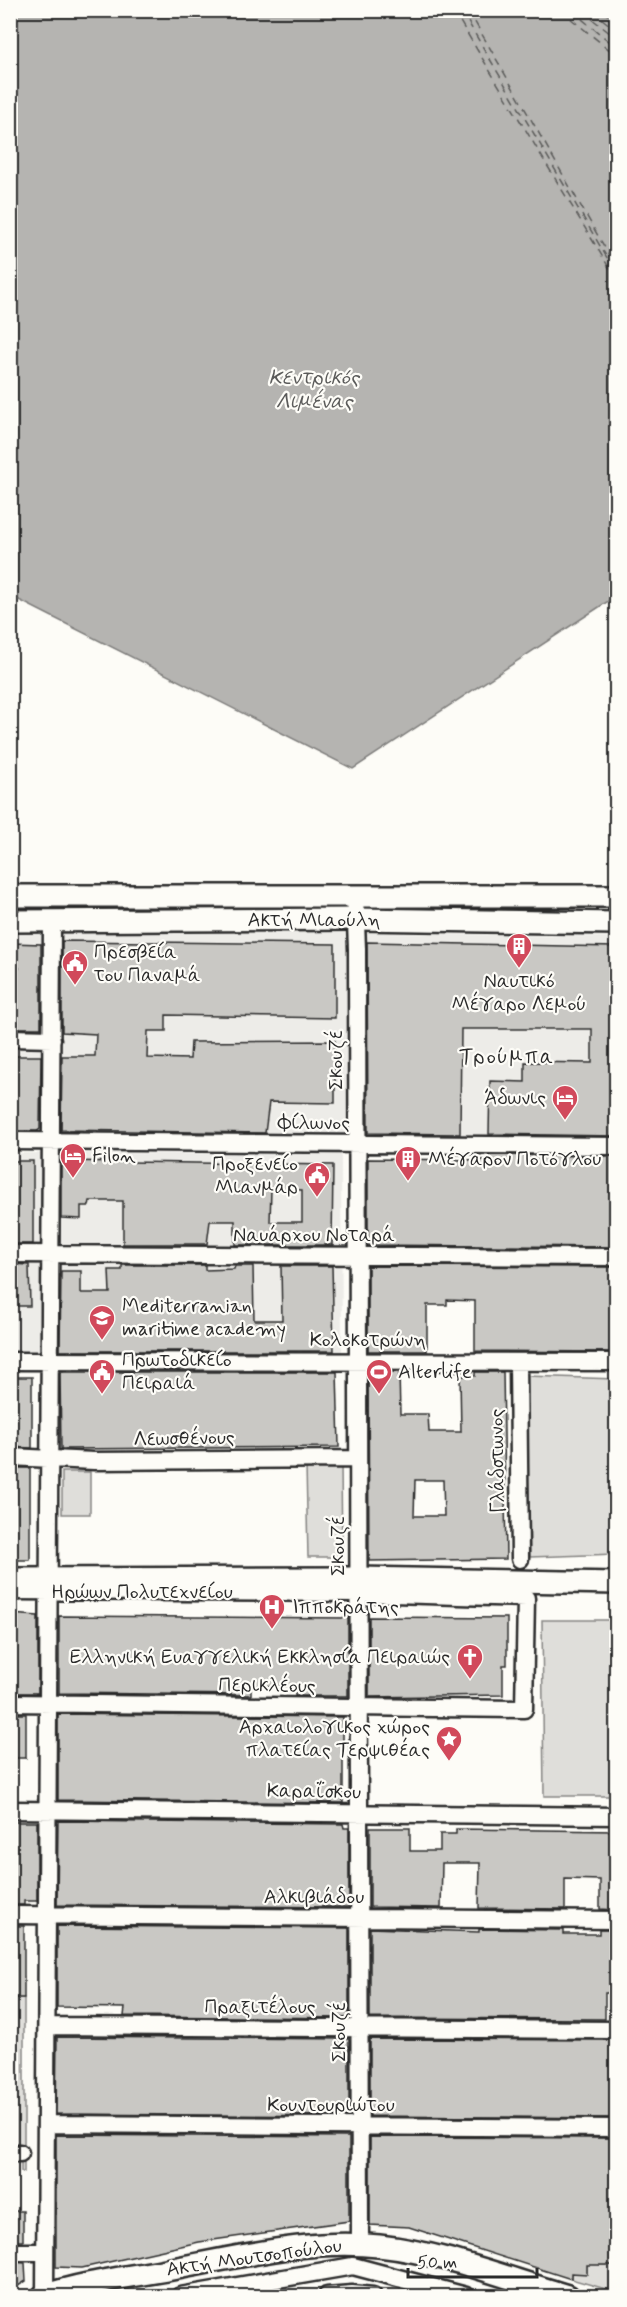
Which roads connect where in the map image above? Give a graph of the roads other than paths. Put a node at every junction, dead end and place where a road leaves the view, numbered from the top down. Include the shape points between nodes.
1 (10, 896) edge
2 (355, 896) junction
3 (616, 896) edge
4 (356, 919) junction
5 (10, 921) edge
6 (52, 921) junction
7 (616, 923) edge
8 (10, 1038) edge
9 (52, 1039) junction
10 (10, 1141) edge
11 (51, 1142) junction
12 (358, 1144) junction
13 (616, 1146) edge
14 (10, 1254) edge
15 (51, 1254) junction
16 (358, 1256) junction
17 (616, 1257) edge
18 (10, 1360) edge
19 (50, 1361) junction
20 (358, 1361) junction
21 (518, 1362) junction
22 (616, 1362) edge
23 (10, 1457) edge
24 (50, 1457) junction
25 (358, 1459) junction
26 (520, 1559) dead end
27 (10, 1579) edge
28 (616, 1583) edge
29 (49, 1585) junction
30 (359, 1586) junction
31 (526, 1590) junction
32 (10, 1591) edge
33 (10, 1703) edge
34 (48, 1704) junction
35 (359, 1708) junction
36 (10, 1810) edge
37 (48, 1810) junction
38 (359, 1814) junction
39 (616, 1816) edge
40 (10, 1915) edge
41 (47, 1916) junction
42 (359, 1918) junction
43 (616, 1920) edge
44 (46, 2026) junction
45 (360, 2028) junction
46 (616, 2030) edge
47 (46, 2124) junction
48 (360, 2126) junction
49 (616, 2128) edge
50 (360, 2245) junction
51 (10, 2252) edge
52 (45, 2252) junction
53 (44, 2296) edge
54 (182, 2296) edge
55 (327, 2296) edge
56 (373, 2296) edge
57 (465, 2296) edge
58 (568, 2296) edge

1 - 2 main road, Ακτή Μιαούλη
2 - 3 main road, Ακτή Μιαούλη
2 - 4 street, Σκουζέ
4 - 6 main road, Ακτή Μιαούλη
4 - 7 main road, Ακτή Μιαούλη
4 - 12 street, Σκουζέ
5 - 6 main road, Ακτή Μιαούλη
6 - 9 street
8 - 9 street
9 - 11 street
10 - 11 street, Φίλωνος
11 - 12 street, Φίλωνος
11 - 15 street
12 - 13 street, Φίλωνος
12 - 16 street, Σκουζέ
14 - 15 street, Ναυάρχου Νοταρά
15 - 16 street, Ναυάρχου Νοταρά
15 - 19 street
16 - 17 street, Ναυάρχου Νοταρά
16 - 20 street, Σκουζέ
18 - 19 street, Κολοκοτρώνη
19 - 20 street, Κολοκοτρώνη
19 - 24 street
20 - 21 street, Κολοκοτρώνη
20 - 25 street, Σκουζέ
21 - 22 street, Κολοκοτρώνη
21 - 26 street, Γλάδστωνος
23 - 24 street, Λεωσθένους
24 - 25 street, Λεωσθένους via 94,1461
24 - 29 street
25 - 30 street, Σκουζέ
27 - 29 main road, Ηρώων Πολυτεχνείου
28 - 31 main road
29 - 30 main road, Ηρώων Πολυτεχνείου
29 - 32 street, Ηρώων Πολυτεχνείου
29 - 34 street
30 - 31 main road, Ηρώων Πολυτεχνείου
30 - 35 street, Σκουζέ
31 - 35 street, Περικλέους via 524,1709
33 - 34 street, Περικλέους
34 - 35 street, Περικλέους
34 - 37 street
35 - 38 street, Σκουζέ
36 - 37 street, Καραΐσκου
37 - 38 street, Καραΐσκου
37 - 41 street
38 - 39 street, Καραΐσκου
38 - 42 street, Σκουζέ
40 - 41 street, Αλκιβιάδου
41 - 42 street, Αλκιβιάδου
41 - 44 street
42 - 43 street, Αλκιβιάδου
42 - 45 street, Σκουζέ
44 - 45 street, Πραξιτέλους
44 - 47 street
45 - 46 street, Πραξιτέλους
45 - 48 street, Σκουζέ
47 - 48 street, Κουντουριώτου
47 - 52 street
48 - 49 street, Κουντουριώτου
48 - 50 street, Σκουζέ
50 - 53 main road, Ακτή Μουτσοπούλου via 312,2246 249,2256
50 - 58 main road, Ακτή Μουτσοπούλου via 418,2252
51 - 52 street
52 - 53 street
54 - 57 street via 354,2266
55 - 56 street

